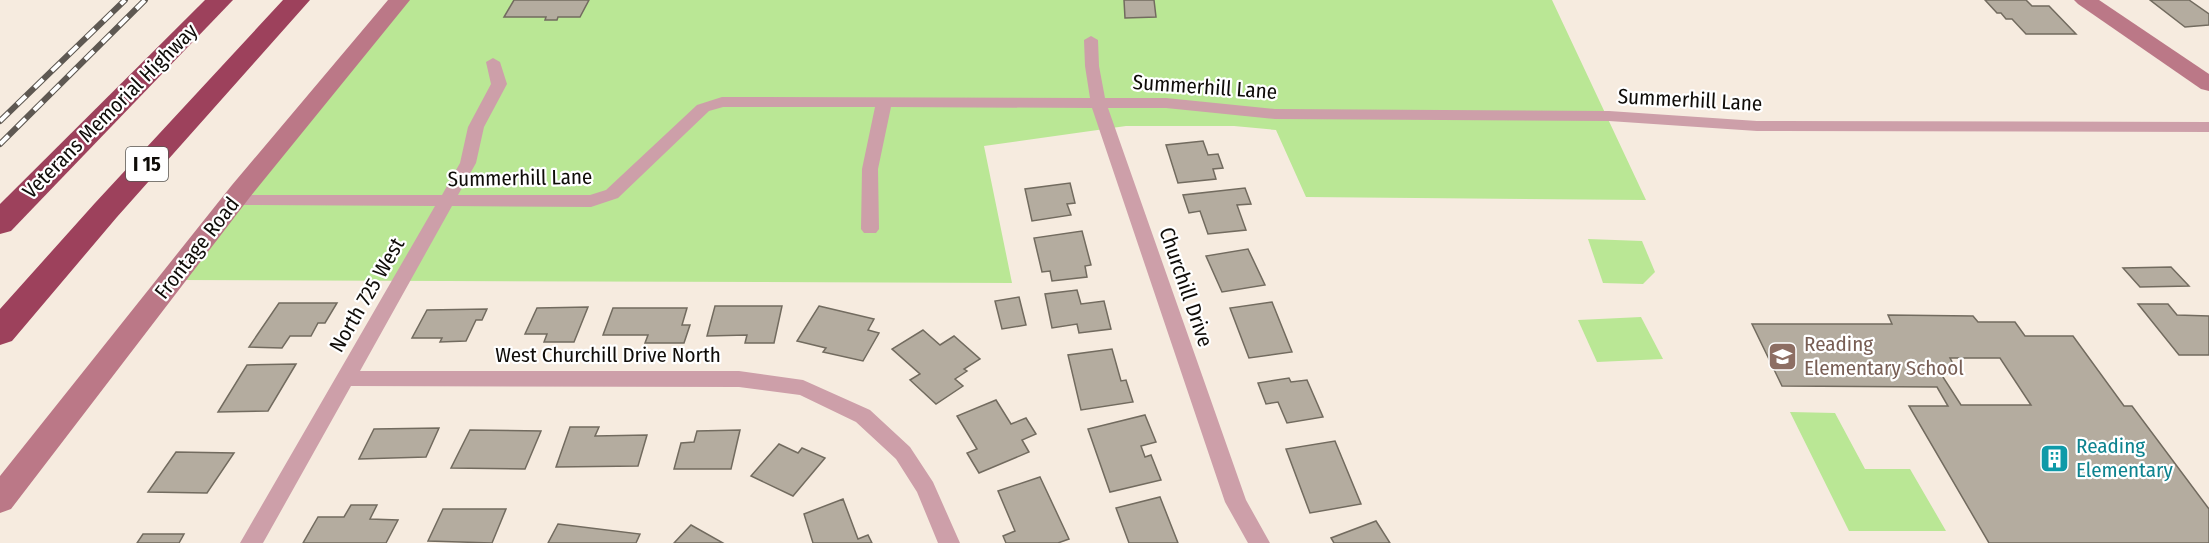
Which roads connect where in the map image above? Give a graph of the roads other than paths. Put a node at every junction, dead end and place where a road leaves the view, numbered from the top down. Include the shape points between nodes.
1 (193, 0) edge
2 (220, 0) edge
3 (297, 0) edge
4 (320, 0) edge
5 (399, 0) edge
6 (2085, 0) edge
7 (1091, 40) dead end
8 (493, 62) dead end
9 (2209, 84) edge
10 (1098, 102) junction
11 (884, 103) junction
12 (2209, 127) edge
13 (234, 200) junction
14 (447, 201) junction
15 (106, 210) junction
16 (0, 216) edge
17 (0, 223) edge
18 (870, 229) dead end
19 (0, 332) edge
20 (346, 378) junction
21 (0, 500) edge
22 (251, 543) edge
23 (949, 543) edge
24 (1259, 543) edge

1 - 16 highway
2 - 17 highway, Veterans Memorial Highway
3 - 15 highway, I 15
4 - 15 highway
5 - 13 street, Frontage Road
6 - 9 street
7 - 10 street, Churchill Drive
8 - 14 street, North 725 West via 499,84 476,127 468,163
10 - 11 street, Summerhill Lane
10 - 12 street, Summerhill Lane via 1166,102 1275,114 1610,116 1757,126
10 - 24 street, Churchill Drive via 1236,502
11 - 14 street, Summerhill Lane via 722,102 703,108 612,194 591,201
11 - 18 street via 870,169
13 - 14 street, Summerhill Lane
13 - 21 street, Frontage Road
14 - 20 street, North 725 West
15 - 19 highway, I 15
20 - 22 street, North 725 West
20 - 23 street, West Churchill Drive North via 739,379 803,388 863,416 903,453 926,488

